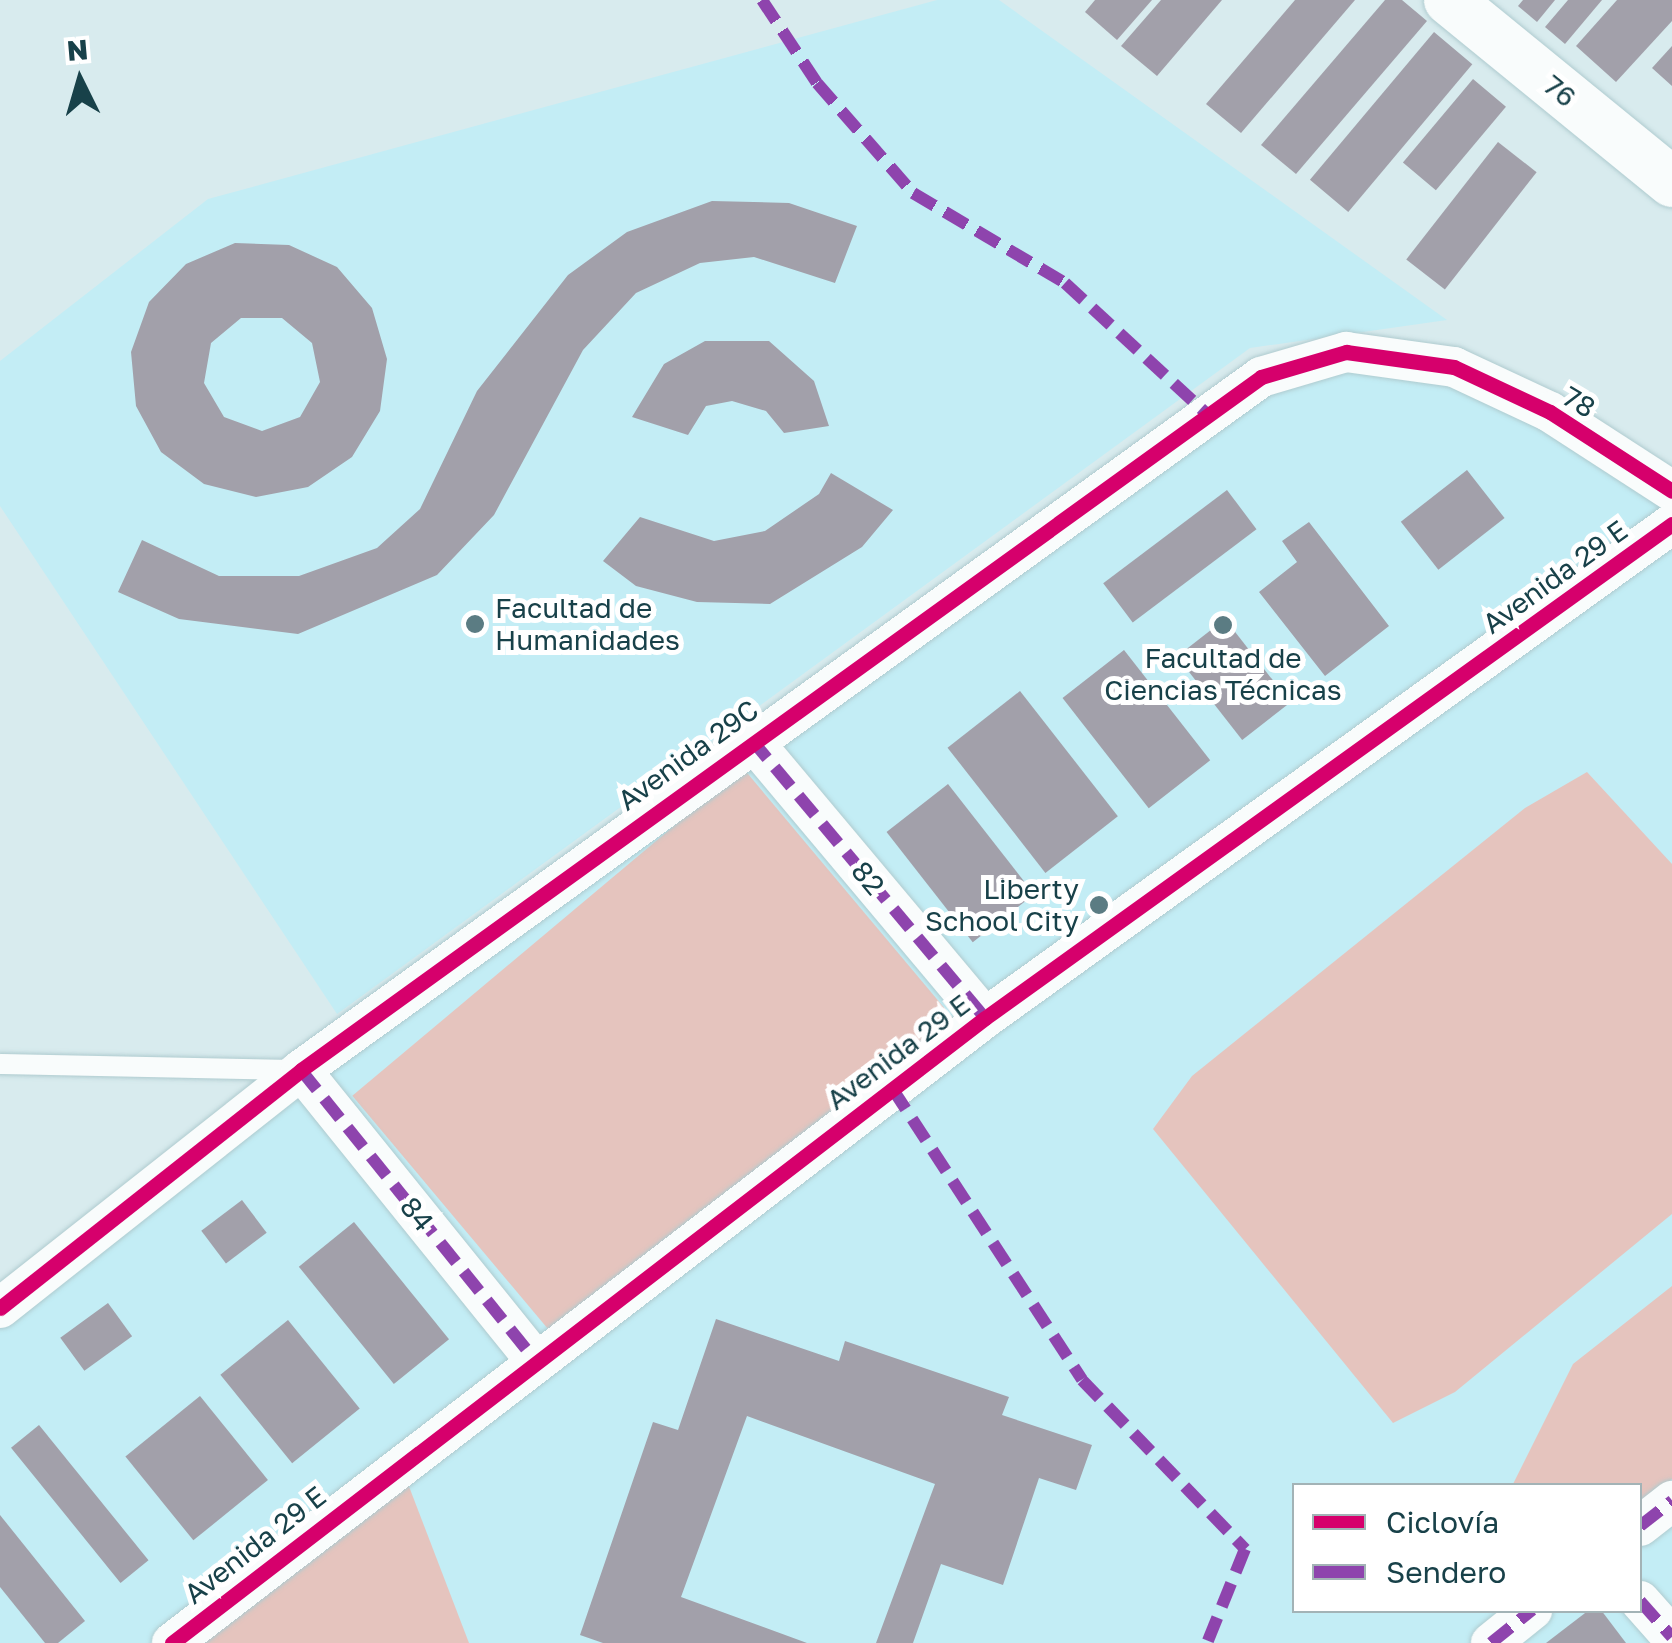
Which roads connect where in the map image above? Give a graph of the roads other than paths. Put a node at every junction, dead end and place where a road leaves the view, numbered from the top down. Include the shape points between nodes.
1 (1449, 0) edge
2 (1672, 182) edge
3 (1454, 366) joint
4 (1672, 491) edge
5 (1672, 524) edge
6 (751, 739) junction
7 (985, 1018) junction
8 (0, 1064) edge
9 (300, 1070) junction
10 (0, 1308) edge
11 (534, 1358) junction
12 (1672, 1501) edge
13 (1642, 1524) edge
14 (1642, 1603) edge
15 (1528, 1613) edge
16 (1672, 1637) edge
17 (172, 1643) edge
18 (1491, 1643) edge

1 - 2 street, 76
3 - 4 street, 78 via 1550,412
3 - 6 street, Avenida 29C via 1346,352 1260,378
5 - 7 street, Avenida 29 E
6 - 7 street, 82
6 - 9 street, Avenida 29C
7 - 11 street, Avenida 29 E
8 - 9 lane
9 - 10 street, Avenida 29C
9 - 11 street, 84
11 - 17 street, Avenida 29 E
12 - 13 street
14 - 16 street
15 - 18 street

